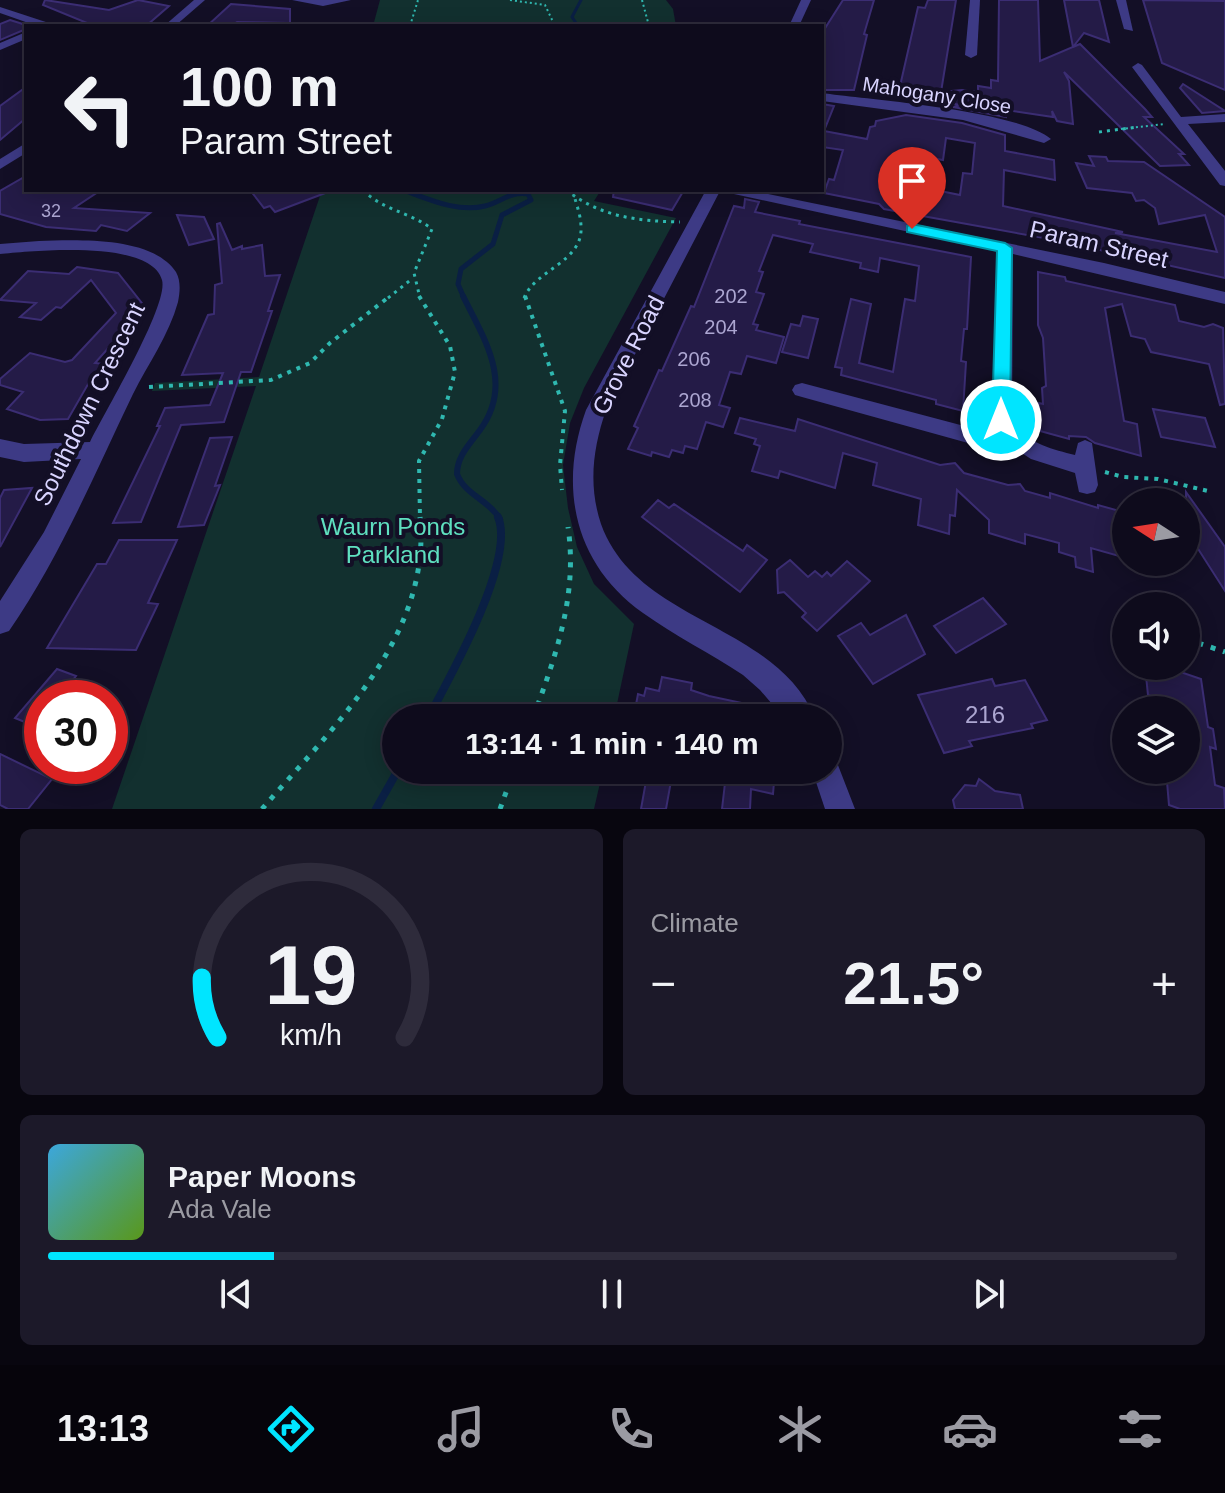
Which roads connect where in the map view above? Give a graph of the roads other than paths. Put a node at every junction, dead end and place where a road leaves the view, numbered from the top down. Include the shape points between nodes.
1 (200, 0) edge
2 (297, 0) edge
3 (346, 0) edge
4 (806, 0) edge
5 (975, 0) edge
6 (1121, 0) edge
7 (0, 10) edge
8 (42, 24) edge
9 (171, 24) edge
10 (795, 24) edge
11 (1142, 30) dead end
12 (24, 36) edge
13 (0, 47) edge
14 (971, 55) dead end
15 (1138, 67) dead end
16 (824, 97) edge
17 (1225, 118) edge
18 (1176, 123) junction
19 (1044, 139) dead end
20 (24, 148) edge
21 (0, 165) edge
22 (1225, 182) edge
23 (712, 192) edge
24 (736, 192) edge
25 (1005, 248) junction
26 (0, 249) edge
27 (1225, 298) edge
28 (802, 391) dead end
29 (1007, 431) junction
30 (0, 448) edge
31 (96, 450) junction
32 (1086, 467) road end
33 (0, 622) edge
34 (790, 704) edge
35 (831, 784) edge
36 (840, 809) edge

1 - 9 street
2 - 3 street
4 - 10 street
5 - 14 street
6 - 11 street via 1123,28
7 - 8 street
12 - 13 street
15 - 18 street
16 - 19 street, Mahogany Close via 961,116
17 - 18 street
18 - 22 street
20 - 21 street
23 - 34 street, Grove Road via 600,404 585,446 586,512 596,544 629,588 769,676
24 - 25 street, Param Street
25 - 27 street, Param Street
25 - 29 street via 1000,412
26 - 31 street, Southdown Crescent via 74,244 134,253 169,274 170,299
28 - 29 street via 968,435
29 - 32 street via 1030,450
30 - 31 street via 24,453
31 - 33 street, Southdown Crescent via 52,538
35 - 36 street

